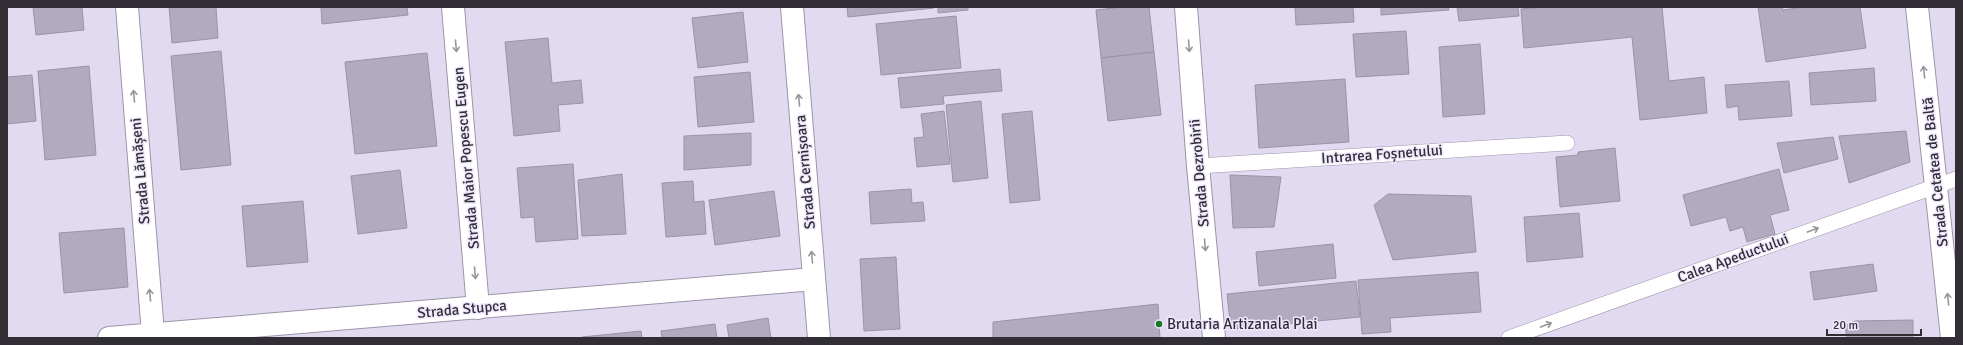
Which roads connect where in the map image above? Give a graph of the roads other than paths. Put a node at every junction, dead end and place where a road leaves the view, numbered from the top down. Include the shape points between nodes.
1 (127, 7) edge
2 (453, 7) edge
3 (792, 7) edge
4 (1186, 7) edge
5 (1917, 7) edge
6 (1567, 143) dead end
7 (1198, 166) junction
8 (1946, 182) edge
9 (814, 279) junction
10 (478, 308) junction
11 (153, 334) junction
12 (109, 338) edge
13 (819, 338) edge
14 (1214, 338) edge
15 (1509, 338) edge
16 (1952, 338) edge

11 -> 1 street, Strada Lămășeni
2 -> 10 street, Strada Maior Popescu Eugen
9 -> 3 street, Strada Cernișoara
4 -> 7 street, Strada Dezrobirii
8 -> 5 street, Strada Cetatea de Baltă
6 - 7 lane, Intrarea Foșnetului
7 -> 14 street, Strada Dezrobirii
15 -> 8 lane, Calea Apeductului
16 -> 8 street, Strada Cetatea de Baltă
9 - 10 street, Strada Stupca
9 - 13 street, Strada Cernișoara
10 - 11 street, Strada Stupca
11 - 12 street, Strada Stupca

